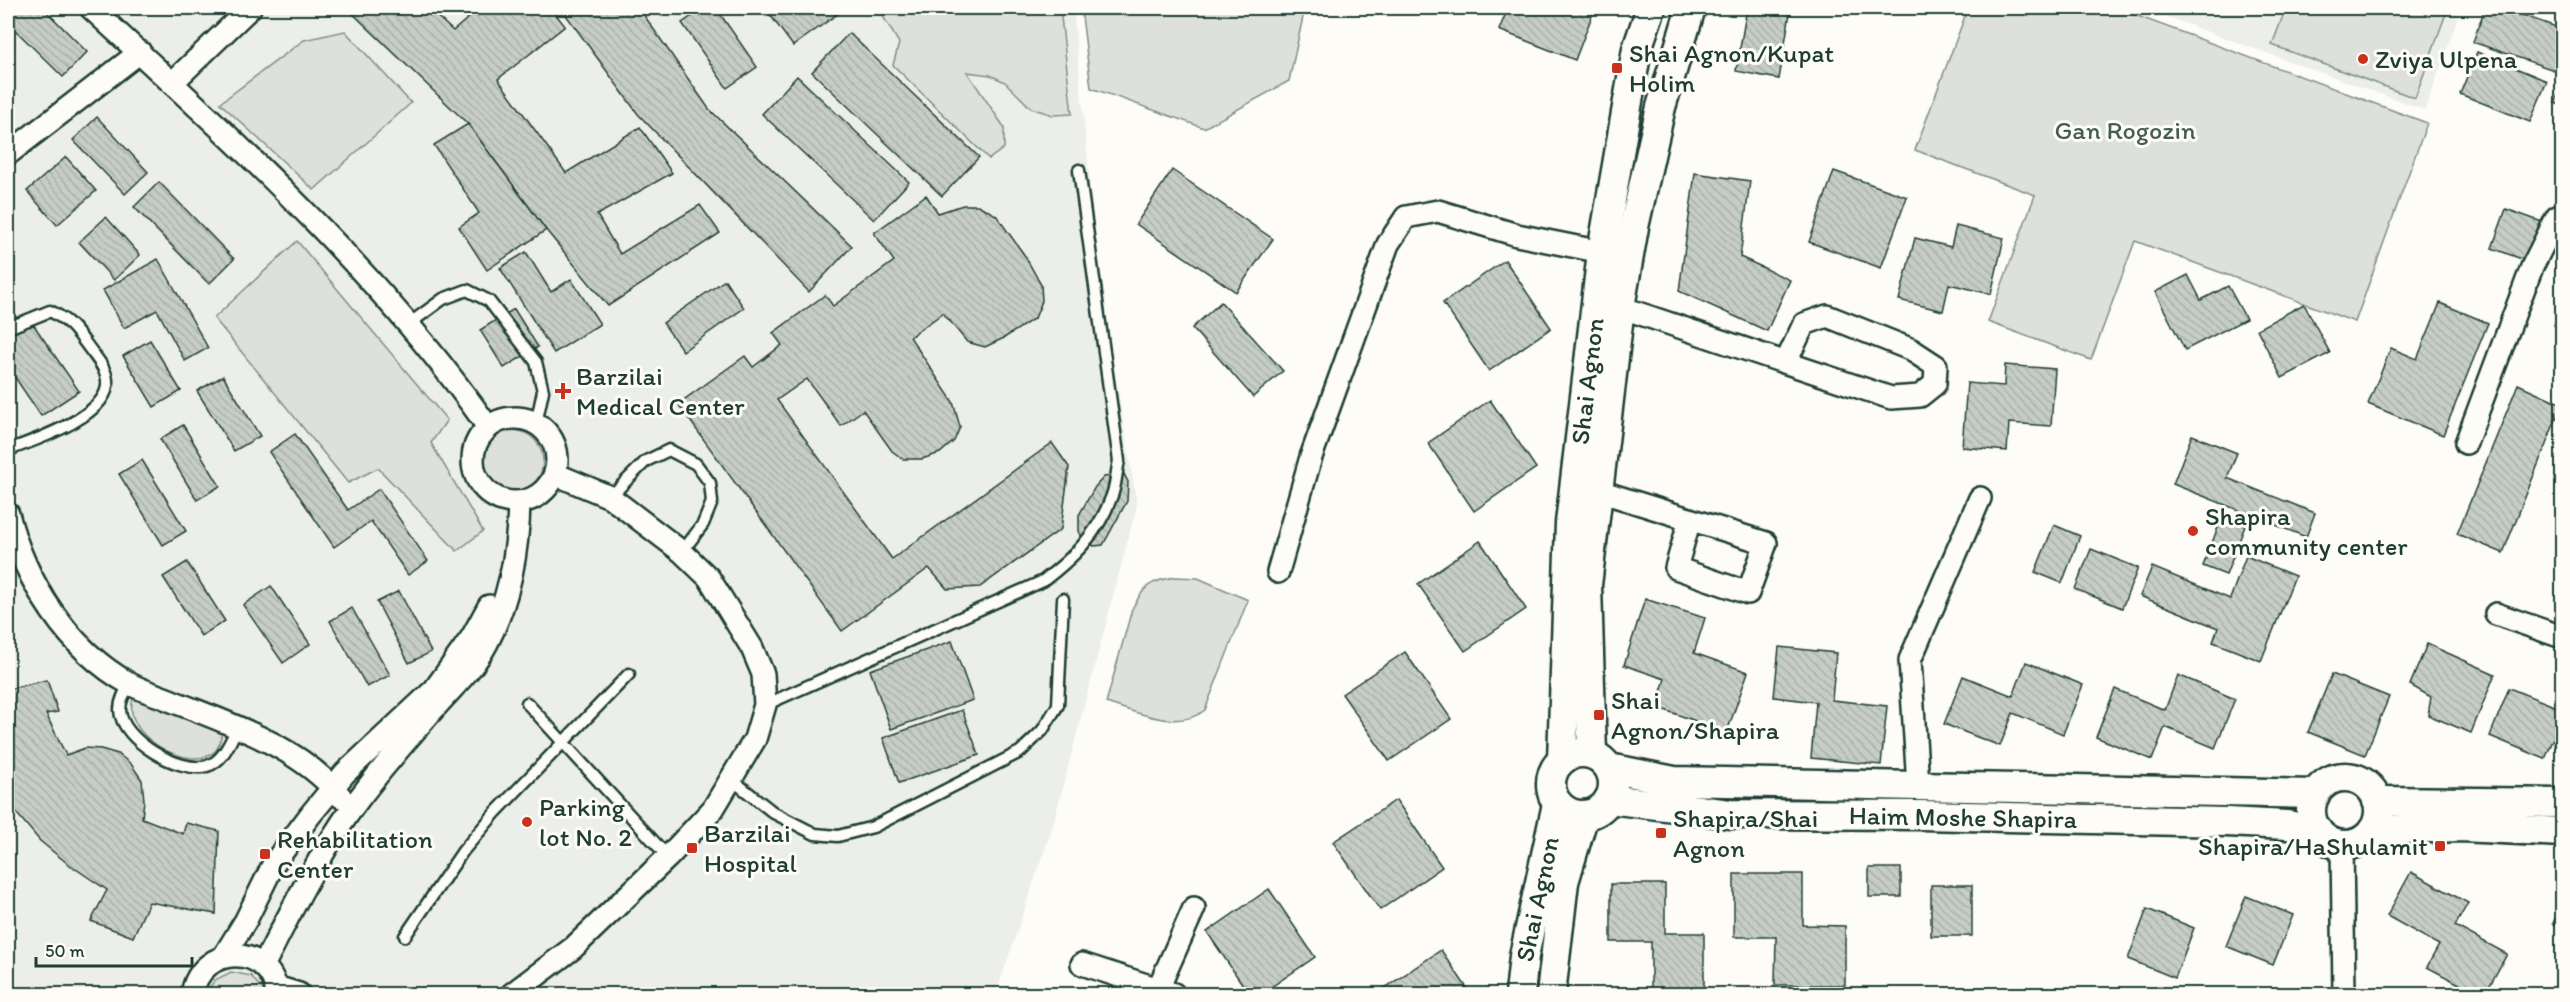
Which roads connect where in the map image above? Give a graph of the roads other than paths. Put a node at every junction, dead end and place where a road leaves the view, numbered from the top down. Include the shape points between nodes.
1 (91, 8) edge
2 (250, 8) edge
3 (1651, 8) edge
4 (1691, 8) edge
5 (140, 52) junction
6 (172, 83) junction
7 (8, 154) edge
8 (1079, 170) dead end
9 (2562, 214) edge
10 (1602, 252) junction
11 (1620, 307) junction
12 (409, 324) junction
13 (8, 328) edge
14 (1786, 362) junction
15 (536, 424) junction
16 (488, 427) junction
17 (2466, 443) dead end
18 (8, 450) edge
19 (555, 474) junction
20 (1599, 491) junction
21 (610, 497) junction
22 (1980, 498) dead end
23 (519, 503) junction
24 (8, 514) edge
25 (1690, 519) dead end
26 (682, 552) junction
27 (516, 555) junction
28 (1278, 572) dead end
29 (1063, 599) dead end
30 (2496, 614) dead end
31 (2562, 637) edge
32 (629, 674) dead end
33 (130, 684) junction
34 (526, 703) dead end
35 (765, 705) junction
36 (238, 727) junction
37 (562, 743) junction
38 (1562, 760) junction
39 (1600, 761) junction
40 (731, 779) junction
41 (1918, 785) junction
42 (332, 787) junction
43 (2315, 795) junction
44 (1610, 799) junction
45 (2377, 801) junction
46 (2562, 802) edge
47 (1557, 804) junction
48 (351, 810) junction
49 (1584, 816) junction
50 (2317, 830) junction
51 (2373, 830) junction
52 (2562, 832) edge
53 (2342, 845) junction
54 (668, 857) junction
55 (1194, 908) dead end
56 (405, 936) dead end
57 (224, 956) junction
58 (1082, 964) dead end
59 (263, 966) junction
60 (276, 991) edge
61 (1166, 992) edge
62 (192, 994) edge
63 (299, 994) edge
64 (512, 994) edge
65 (1520, 994) edge
66 (1551, 994) edge
67 (2344, 994) edge

1 - 5 street
2 - 6 street
3 - 10 street, Shai Agnon via 1637,49
4 - 11 street, Shai Agnon via 1661,107
5 - 6 street
5 - 7 street
6 - 12 street via 263,168
8 - 35 lane via 1119,461 1112,497 1099,524 1067,563 1043,581
9 - 17 street via 2532,267
10 - 28 street via 1517,235 1438,211 1406,217 1388,244 1327,412
10 - 38 street, Shai Agnon via 1570,524
11 - 14 street
11 - 20 street, Shai Agnon
12 - 15 lane via 443,300 467,290 489,301 536,362 543,391
12 - 16 street
13 - 18 lane via 50,311 68,320 104,368 108,382 103,399 72,423
14 - 14 street via 1804,324 1827,316 1910,349 1936,366 1935,384 1920,396 1891,398
15 - 16 street via 511,418
15 - 19 street via 552,440 556,451
16 - 23 street via 473,450 475,477 493,497
19 - 21 street
19 - 23 street via 538,496
20 - 25 street
20 - 39 street, Shai Agnon via 1587,585
21 - 26 street
21 - 26 lane via 646,461 669,450 696,464 710,483 712,502 704,524
22 - 41 street via 1910,660
23 - 27 street
24 - 33 street via 15,543 45,602 85,649
26 - 35 street via 709,578 752,648 763,674
27 - 42 street via 472,637 440,682
27 - 48 street via 507,594 486,644 464,676 379,772
29 - 40 lane via 1058,705 1042,731 1020,752 873,827 838,836 815,834 774,813
30 - 31 street
32 - 37 lane
33 - 36 street
33 - 36 lane via 120,711 126,725 151,751 170,760 207,766 221,757
34 - 37 lane
35 - 40 street via 755,739
36 - 42 street via 278,746
37 - 54 lane
37 - 56 lane via 463,851
38 - 39 street via 1581,753
38 - 47 street via 1551,776 1552,795
39 - 41 street, Haim Moshe Shapira via 1674,781
39 - 44 street via 1613,778
40 - 54 street via 713,808
41 - 43 street, Haim Moshe Shapira
42 - 48 street
42 - 57 street via 274,863
43 - 45 street via 2322,786 2343,777 2364,783
43 - 50 street via 2311,812
44 - 49 street via 1603,808
44 - 50 street, Haim Moshe Shapira via 1730,814 2194,822 2287,825
45 - 46 street
45 - 51 street
47 - 49 street via 1574,815
47 - 65 street, Shai Agnon via 1524,956
48 - 59 street
49 - 66 street, Shai Agnon via 1564,882
50 - 53 street
51 - 52 street via 2461,827
51 - 53 street via 2359,842
53 - 67 street
54 - 64 street via 573,948
55 - 61 street
57 - 59 street via 251,958
57 - 62 street via 200,971
58 - 61 street
59 - 60 street
60 - 63 street

